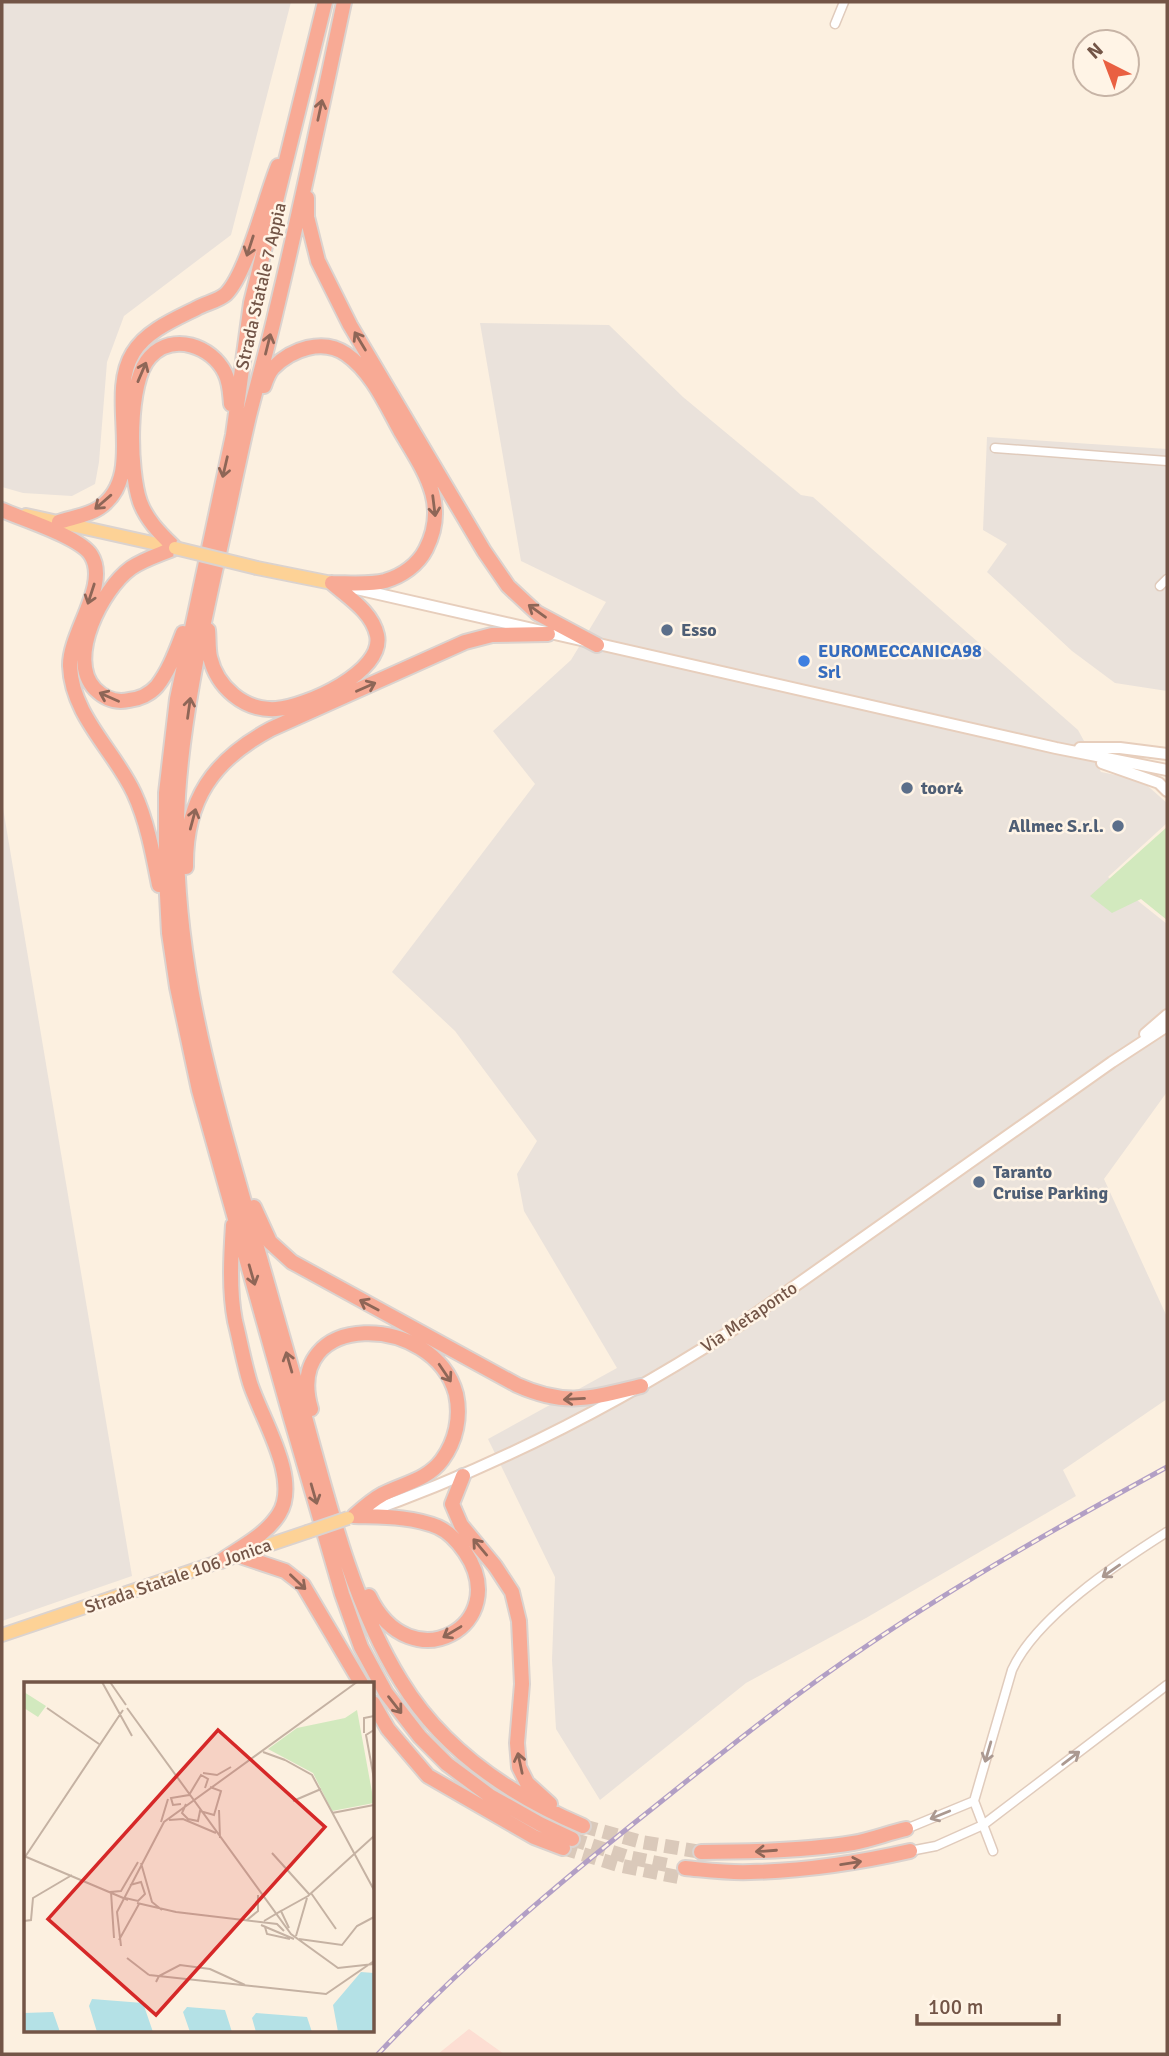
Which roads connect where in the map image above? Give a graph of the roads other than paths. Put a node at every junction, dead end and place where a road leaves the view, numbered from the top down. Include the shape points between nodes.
1 (325, 2) edge
2 (344, 2) edge
3 (844, 2) edge
4 (835, 24) dead end
5 (299, 113) junction
6 (306, 177) junction
7 (249, 416) junction
8 (233, 435) junction
9 (995, 448) dead end
10 (1167, 461) edge
11 (2, 510) edge
12 (59, 522) junction
13 (175, 548) junction
14 (208, 576) junction
15 (1167, 579) edge
16 (332, 583) junction
17 (1160, 586) dead end
18 (201, 608) junction
19 (548, 634) junction
20 (597, 645) junction
21 (1056, 748) junction
22 (1167, 754) edge
23 (1167, 770) edge
24 (1167, 791) edge
25 (176, 934) junction
26 (1167, 1015) edge
27 (1167, 1026) edge
28 (1112, 1062) junction
29 (237, 1178) junction
30 (233, 1209) junction
31 (641, 1387) junction
32 (319, 1467) junction
33 (463, 1476) junction
34 (351, 1517) junction
35 (1167, 1532) edge
36 (237, 1555) junction
37 (221, 1561) junction
38 (350, 1568) junction
39 (2, 1635) edge
40 (360, 1682) edge
41 (1167, 1685) edge
42 (374, 1705) edge
43 (974, 1801) junction
44 (983, 1825) junction
45 (906, 1829) joint
46 (910, 1851) joint
47 (993, 1851) dead end
48 (701, 1853) tunnel mouth
49 (681, 1872) tunnel mouth

1 - 5 highway, Strada Statale 7 Appia
6 -> 2 highway, Strada Statale 7 Appia
3 - 4 street
5 - 8 highway, Strada Statale 7 Appia via 251,303
5 -> 12 highway via 238,280 223,296 147,336 133,352 123,374 124,470 115,491 99,509
7 -> 6 highway, Strada Statale 7 Appia
20 -> 6 highway via 537,612 508,586 484,551 350,325 318,261 307,217
7 - 14 highway, Strada Statale 7 Appia
7 -> 16 highway via 272,369 295,351 321,346 345,353 370,378 429,479 437,509 433,536 422,557 407,572 384,581
13 -> 8 highway via 150,522 140,501 133,463 134,396 149,357 167,345 179,344 194,345 216,359 230,386
8 -> 14 highway, Strada Statale 7 Appia
9 - 10 street
11 - 12 main road
11 -> 25 highway via 79,542 92,555 95,589 75,636 69,665 74,692 86,719 135,794
12 - 13 main road
13 - 16 main road, bridge
18 -> 13 highway via 155,688 138,699 117,702 89,683 84,644 111,590 130,569
14 - 18 highway
15 - 17 street
16 - 18 highway via 372,623 378,638 374,655 361,671 337,687 300,704 275,709 242,701 218,677
16 - 19 main road
18 - 25 highway via 177,699 166,793 166,876
19 - 20 main road
25 -> 19 highway via 187,914 186,857 193,816 209,780 232,753 271,729 465,642 492,635
20 - 21 main road
21 - 22 main road
21 - 23 main road
21 - 24 main road via 1137,774
25 - 29 highway
25 - 30 highway via 177,987 199,1090
26 - 28 main road
27 - 28 main road
28 - 31 main road, Via Metaponto via 734,1329
31 -> 29 highway via 567,1400 517,1385 292,1262 270,1242
32 -> 29 highway
30 - 37 highway via 235,1318 251,1385 282,1462 286,1492 280,1514 262,1533
30 -> 42 highway via 361,1647 386,1693 447,1765 567,1843 534,1837 428,1776
31 - 33 main road, Via Metaponto
32 -> 34 highway via 321,1445 308,1384 315,1359 327,1346 356,1333 377,1332 417,1347 442,1366 452,1382 458,1409 448,1451 427,1475 385,1493
32 - 38 highway
33 - 34 main road, Via Metaponto
38 -> 33 highway via 380,1644 425,1715 458,1751 498,1782 583,1826 544,1799 527,1783 519,1767 519,1620 512,1592 461,1525 452,1504
34 - 36 main road, Strada Statale 106 Jonica, bridge
34 -> 38 highway via 397,1517 444,1531 472,1566 475,1609 461,1628 444,1638 411,1638 382,1618
35 -> 43 street via 1102,1577 1028,1641 1012,1670
36 - 37 main road, Strada Statale 106 Jonica
36 -> 40 highway via 285,1570 303,1585
37 - 39 main road, Strada Statale 106 Jonica
44 -> 41 street
43 - 44 street
43 -> 45 street
44 - 46 street via 936,1846
44 - 47 street
45 -> 48 highway via 822,1847
49 -> 46 highway via 808,1870

